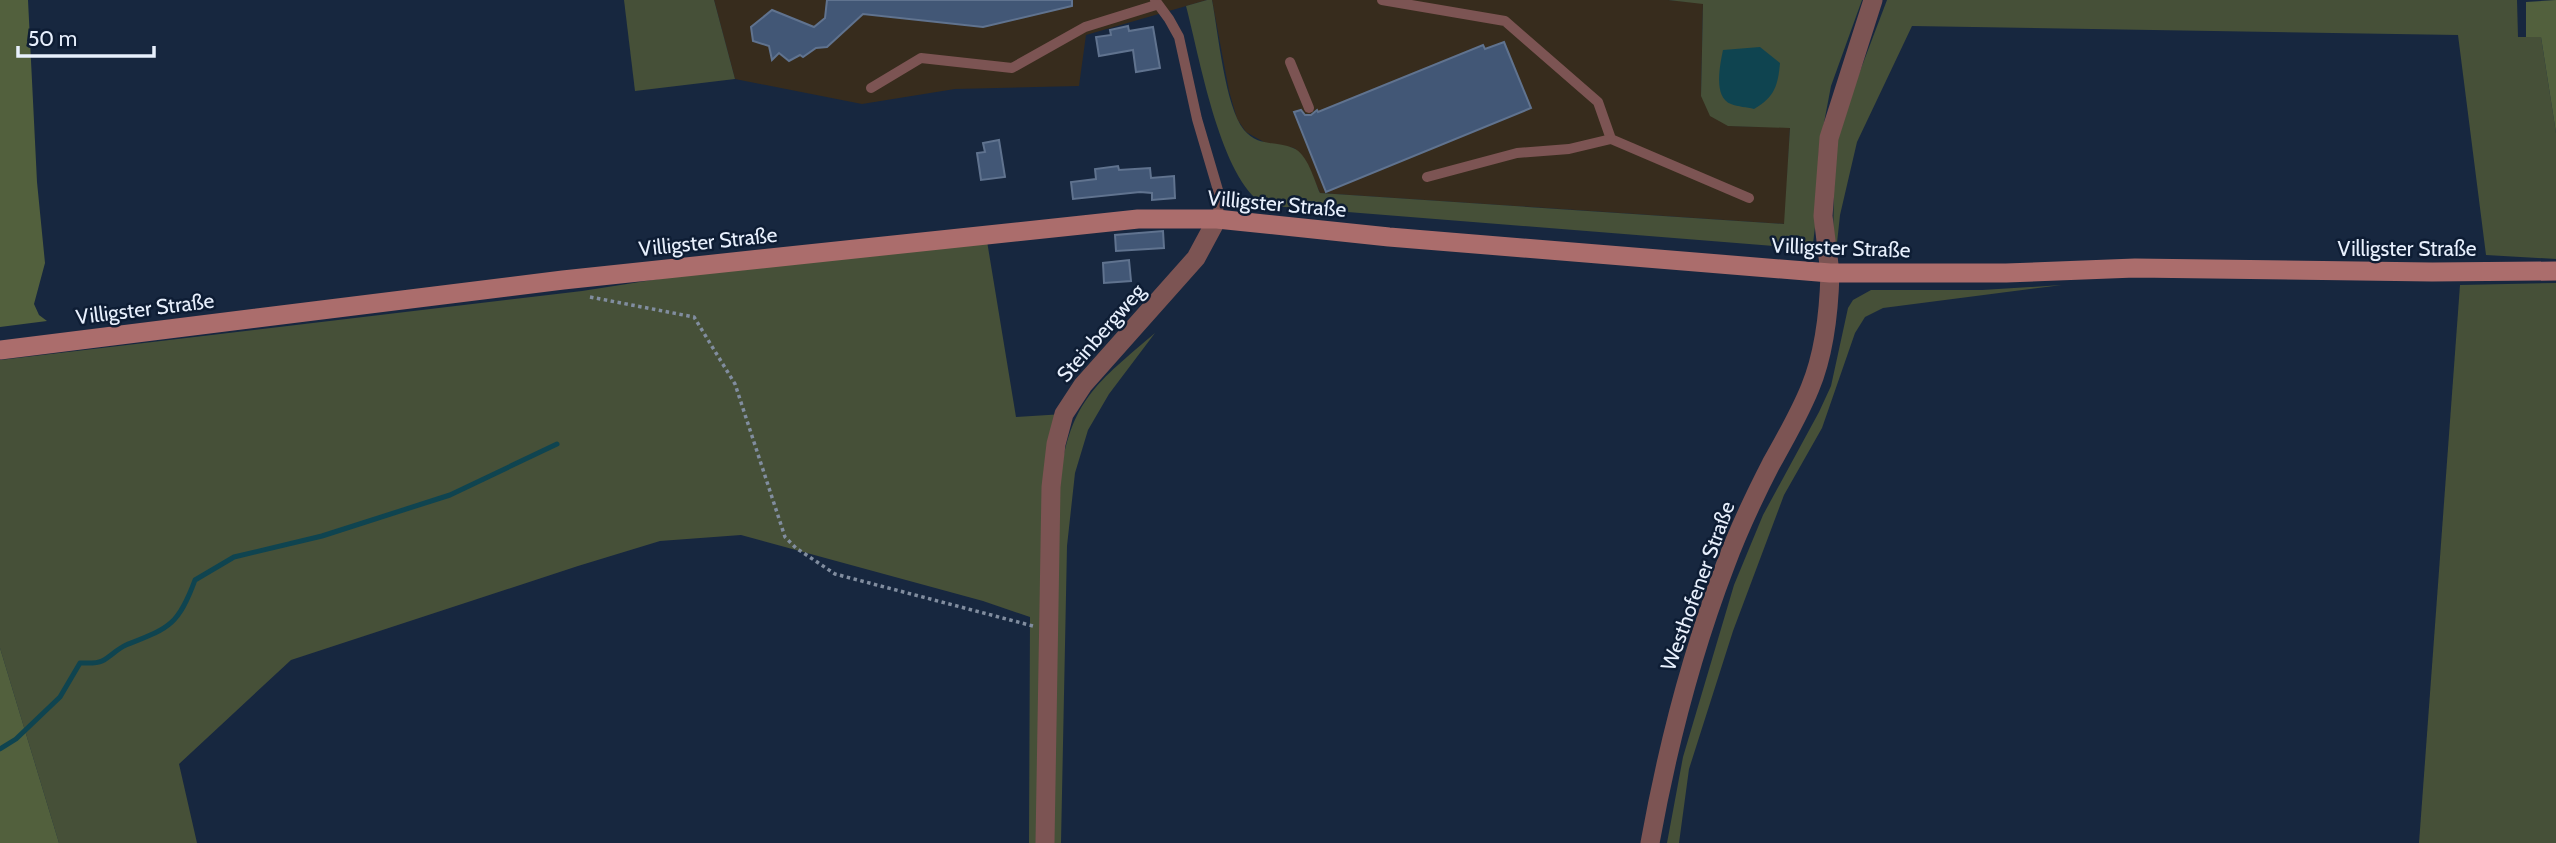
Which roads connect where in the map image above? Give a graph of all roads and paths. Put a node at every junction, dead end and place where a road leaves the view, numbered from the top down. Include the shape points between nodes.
1 (1382, 0) edge
2 (1873, 0) edge
3 (1155, 2) edge
4 (1290, 62) dead end
5 (871, 88) dead end
6 (1309, 108) dead end
7 (1611, 139) junction
8 (1427, 177) dead end
9 (1749, 198) dead end
10 (1217, 219) junction
11 (2556, 271) edge
12 (1830, 273) junction
13 (563, 280) junction
14 (0, 350) edge
15 (1048, 630) junction
16 (1045, 843) edge
17 (1650, 843) edge

1 - 7 lane via 1505,21 1598,102
2 - 12 street, Westhofener Straße via 1829,138 1823,216
3 - 5 lane via 1085,27 1012,68 920,58
3 - 10 lane, Steinbergweg via 1179,37 1220,197
4 - 6 lane
7 - 8 lane via 1569,149 1517,153
7 - 9 lane
10 - 12 main road, Villigster Straße
10 - 13 main road, Villigster Straße via 1138,219
10 - 15 street, Steinbergweg via 1196,258 1083,385 1064,414 1051,487
11 - 12 main road, Villigster Straße via 2160,268
12 - 17 street, Westhofener Straße via 1829,310 1811,386 1724,567 1664,766
13 - 14 main road, Villigster Straße
13 - 15 path via 578,295 694,317 735,384 785,537 796,548 835,574
15 - 16 street, Steinbergweg

